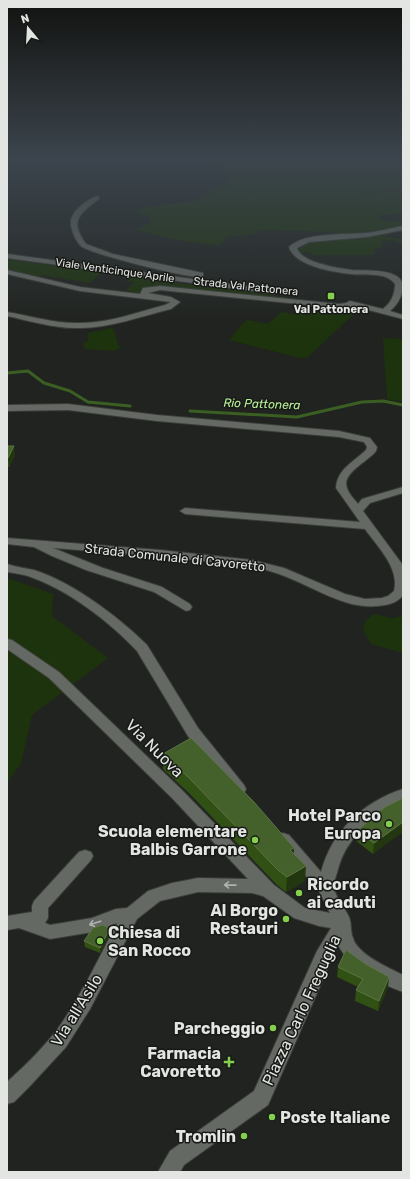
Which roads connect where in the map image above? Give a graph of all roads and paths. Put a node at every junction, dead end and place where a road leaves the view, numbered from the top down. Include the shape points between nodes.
1 (76, 215) edge
2 (403, 228) edge
3 (7, 256) edge
4 (7, 272) edge
5 (222, 285) junction
6 (150, 297) junction
7 (356, 305) junction
8 (384, 312) junction
9 (7, 314) edge
10 (403, 316) edge
11 (31, 407) junction
12 (7, 408) edge
13 (7, 416) edge
14 (403, 490) edge
15 (358, 510) junction
16 (185, 511) dead end
17 (369, 526) junction
18 (7, 541) edge
19 (32, 543) junction
20 (7, 568) edge
21 (186, 607) dead end
22 (7, 643) edge
23 (403, 795) edge
24 (247, 799) edge
25 (276, 831) edge
26 (85, 856) dead end
27 (326, 888) junction
28 (268, 890) junction
29 (131, 914) junction
30 (13, 922) edge
31 (343, 922) junction
32 (403, 984) edge
33 (7, 1095) edge
34 (168, 1172) edge

1 - 5 street, Viale Venticinque Aprile via 74,219 77,234 84,245 111,256 206,276 220,281
2 - 8 street via 367,235 309,240 293,247 297,256 313,263 345,271 380,273 394,278 400,286 396,302
3 - 5 street, Viale Venticinque Aprile
4 - 6 street, Viale Venticinque Aprile via 96,291
5 - 7 street, Viale Venticinque Aprile
6 - 7 street, Strada Val Pattonera via 144,295 144,292 160,288 332,305
6 - 9 street via 167,298 176,302 168,307 88,326 60,324
7 - 8 street, Viale Venticinque Aprile
8 - 10 street, Viale Venticinque Aprile
11 - 12 street, Strada Comunale di Cavoretto
11 - 13 street, Strada Comunale di Cavoretto
11 - 15 street, Strada Comunale di Cavoretto via 68,407 361,437 370,443 371,451 346,471 340,482 341,488
14 - 15 street via 366,501
15 - 17 street, Strada Comunale di Cavoretto
16 - 17 street
17 - 19 street, Strada Comunale di Cavoretto via 396,564 403,582 401,591 395,597 375,604 350,600 270,567 181,555
18 - 19 street, Strada Comunale di Cavoretto
19 - 21 street via 106,574 153,587 174,596
20 - 24 street via 31,573 56,584 132,636 142,648 193,732
22 - 28 street, Via Nuova via 54,674 176,794
23 - 27 street via 360,820 348,831 336,848
25 - 27 street
26 - 30 street via 40,906 40,918
27 - 31 street
28 -> 29 street via 252,886 198,885 154,896
28 - 31 street via 300,913 318,919
29 -> 30 street via 116,916 92,925 50,932
29 - 33 street, Via all'Asilo via 65,1033 34,1071
31 - 32 street via 344,940 354,956
31 - 34 street, Piazza Carlo Freguglia via 326,951 261,1098 177,1158

